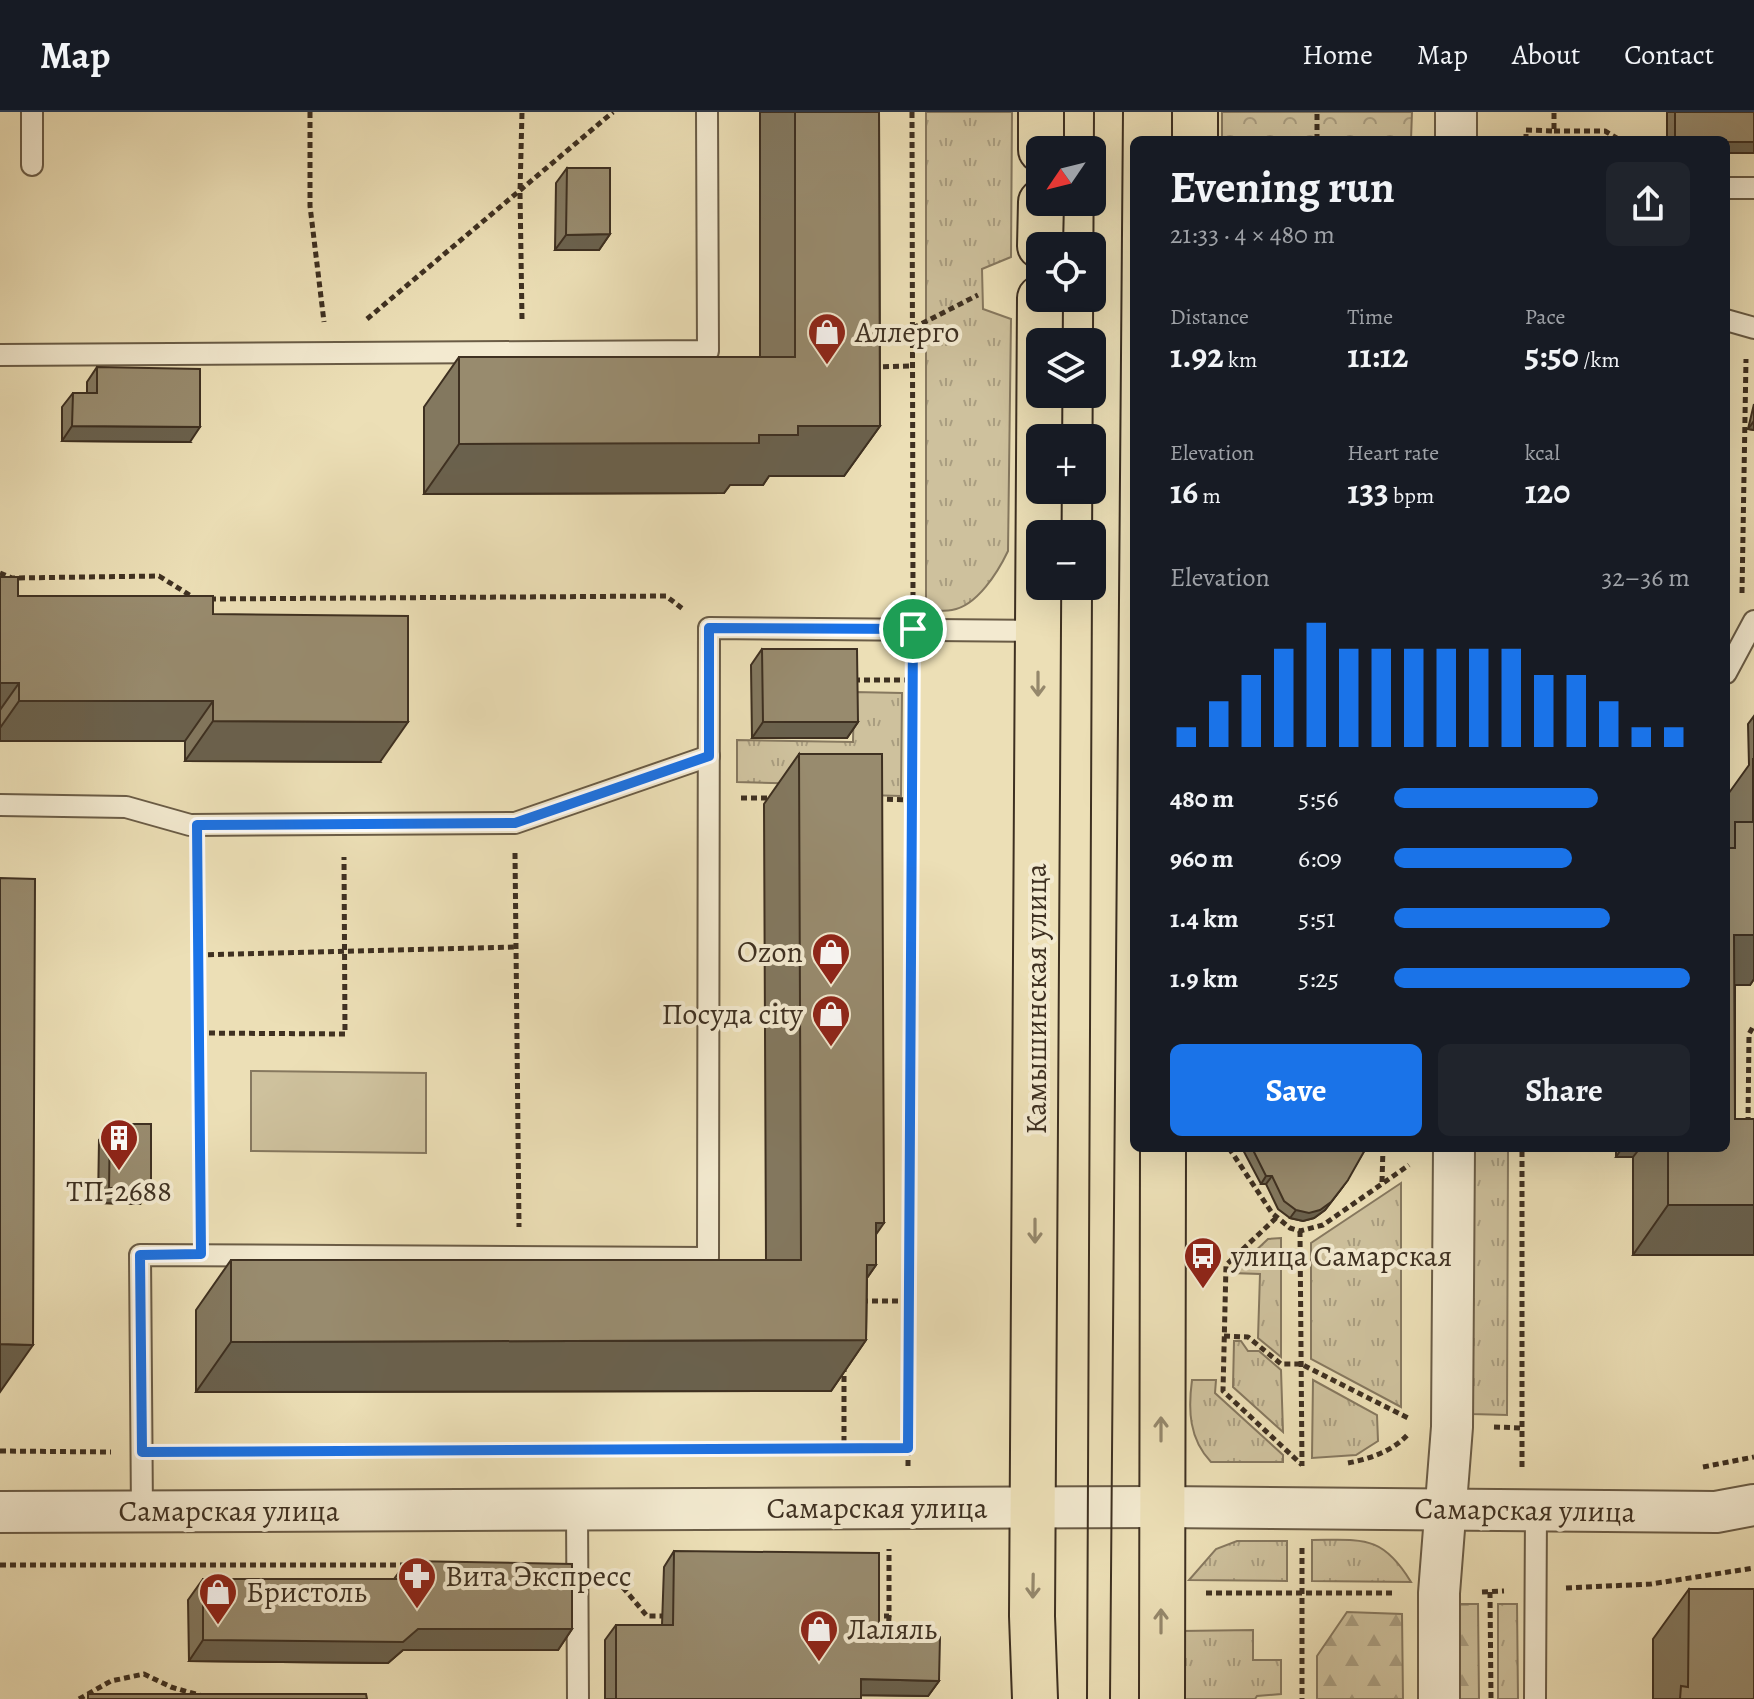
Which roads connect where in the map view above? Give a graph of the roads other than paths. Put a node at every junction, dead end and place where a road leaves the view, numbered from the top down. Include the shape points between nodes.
1 (32, 112) edge
2 (707, 112) edge
3 (1041, 112) edge
4 (1195, 112) edge
5 (1456, 112) edge
6 (1041, 136) edge
7 (1195, 136) edge
8 (1456, 136) edge
9 (32, 165) dead end
10 (1730, 188) edge
11 (1754, 188) edge
12 (1040, 312) edge
13 (0, 355) edge
14 (1754, 621) edge
15 (1038, 631) junction
16 (1730, 666) edge
17 (709, 756) junction
18 (0, 805) edge
19 (1163, 1152) edge
20 (1454, 1152) edge
21 (1754, 1505) edge
22 (1161, 1507) junction
23 (1033, 1508) junction
24 (577, 1509) junction
25 (1445, 1510) junction
26 (1536, 1511) junction
27 (0, 1512) edge
28 (142, 1512) junction
29 (578, 1699) edge
30 (1035, 1699) edge
31 (1162, 1699) edge
32 (1439, 1699) edge
33 (1535, 1699) edge

1 - 9 lane
2 - 13 lane via 708,351
3 - 6 main road
4 - 7 main road
5 - 8 street
10 - 11 lane
12 - 15 main road, Камышинская улица
14 - 16 lane
15 - 17 lane via 709,628
15 -> 23 main road, Камышинская улица
17 - 18 lane via 515,823 190,825 126,807
17 - 28 lane via 708,1258 140,1255
22 -> 19 main road
20 - 25 street via 1452,1427
21 - 26 street, Самарская улица via 1716,1512
22 - 23 street, Самарская улица
22 - 25 street, Самарская улица
31 -> 22 main road
23 - 24 street, Самарская улица
23 -> 30 main road, Камышинская улица
24 - 28 street, Самарская улица
24 - 29 lane
25 - 26 street, Самарская улица
25 - 32 street
26 - 33 lane
27 - 28 street, Самарская улица

